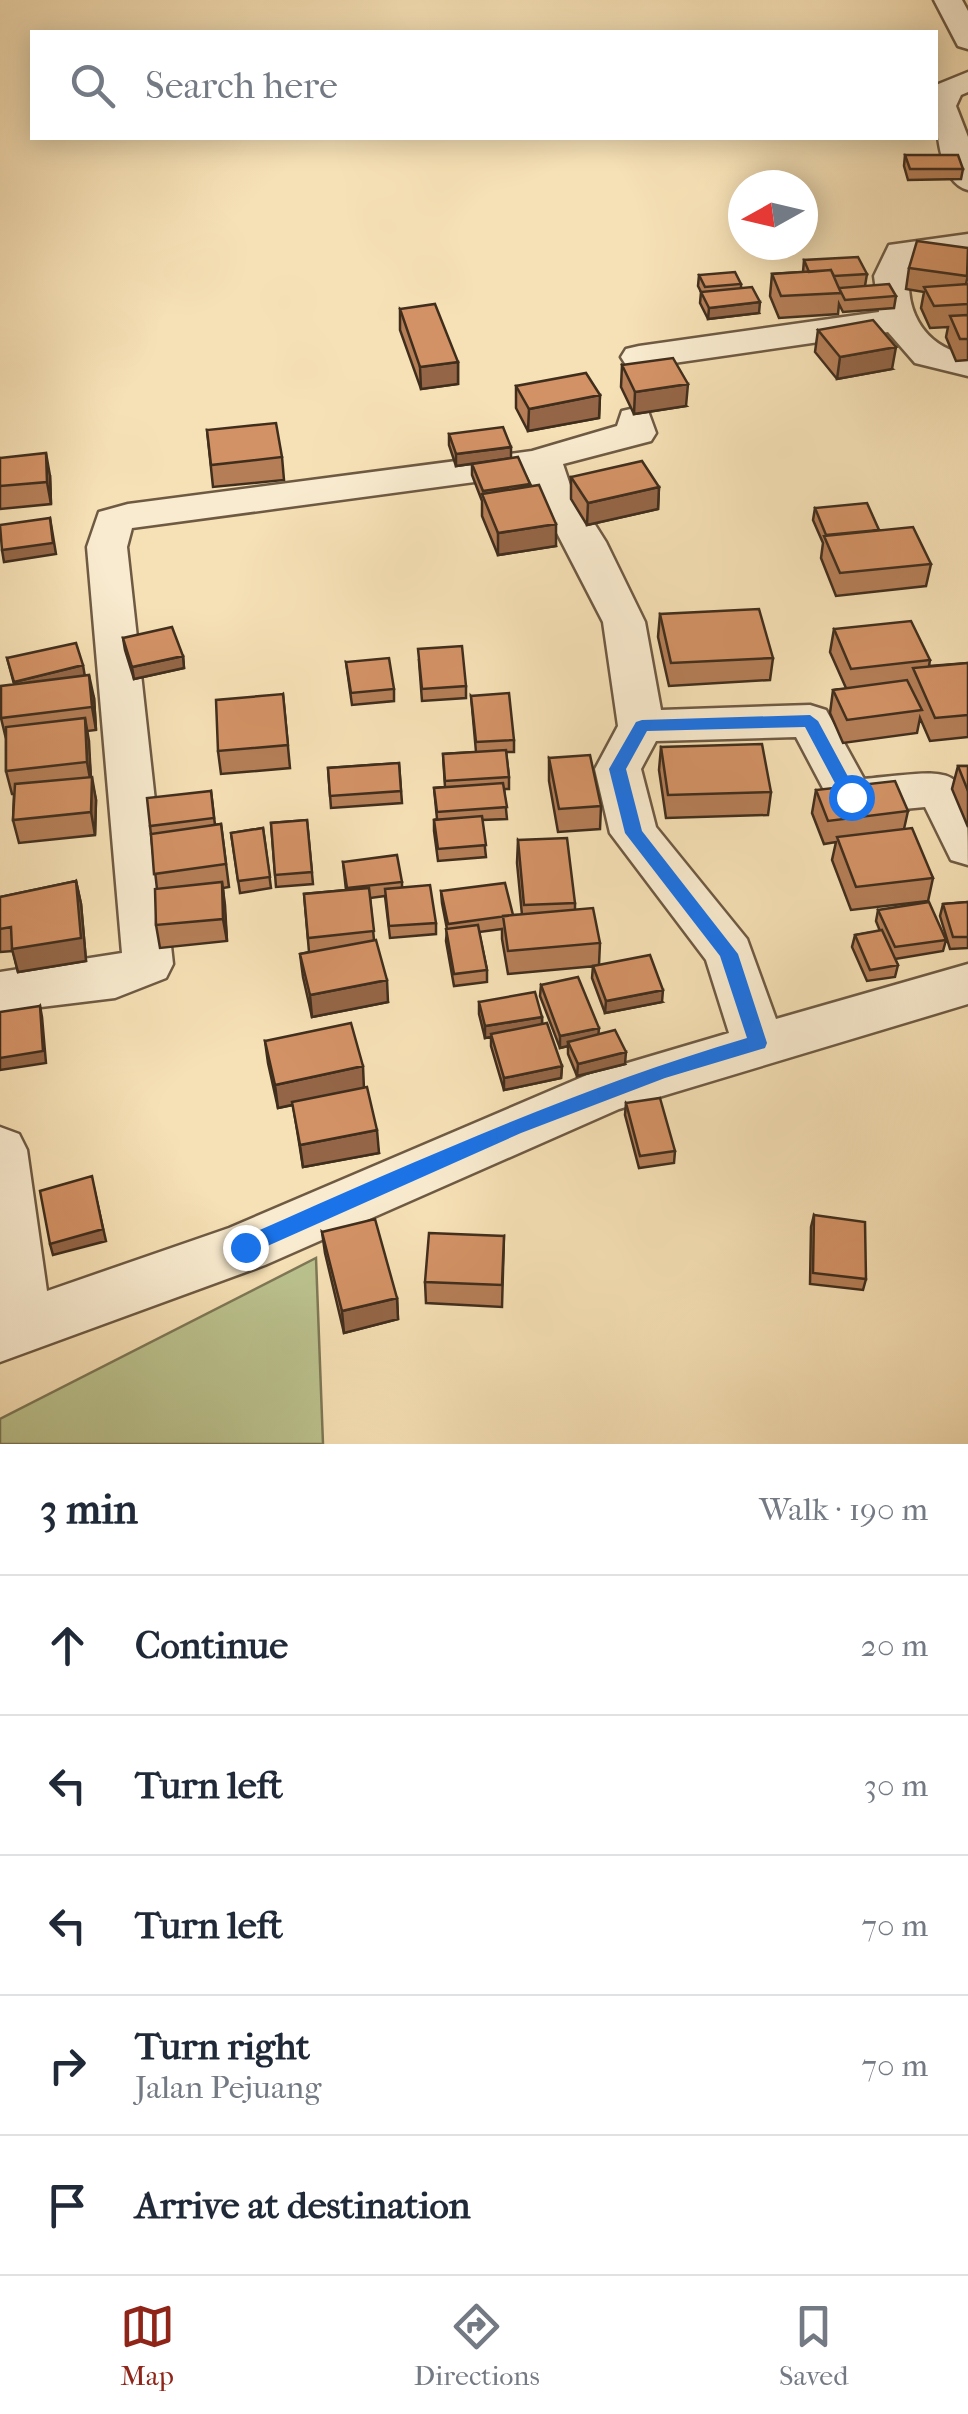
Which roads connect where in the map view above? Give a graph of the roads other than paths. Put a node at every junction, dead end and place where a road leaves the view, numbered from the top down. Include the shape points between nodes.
1 (948, 0) edge
2 (968, 40) edge
3 (968, 81) edge
4 (968, 180) edge
5 (968, 244) edge
6 (902, 319) junction
7 (639, 358) edge
8 (968, 365) edge
9 (635, 420) dead end
10 (543, 461) junction
11 (642, 726) junction
12 (968, 847) edge
13 (968, 984) edge
14 (0, 992) edge
15 (758, 1043) junction
16 (0, 1150) edge
17 (11, 1329) edge

1 - 2 street
3 - 4 street via 948,89 941,106
5 - 6 street via 912,248 894,259 889,282
6 - 7 street
6 - 8 street via 920,350
9 - 10 street via 637,433
10 - 11 street via 624,622
10 - 14 street via 114,522 108,546 148,964 116,978
11 - 12 street via 810,721 851,797 934,789
11 - 15 street via 618,769 634,833 728,954
13 - 15 street
15 - 17 street via 606,1091 245,1247
16 - 17 street

